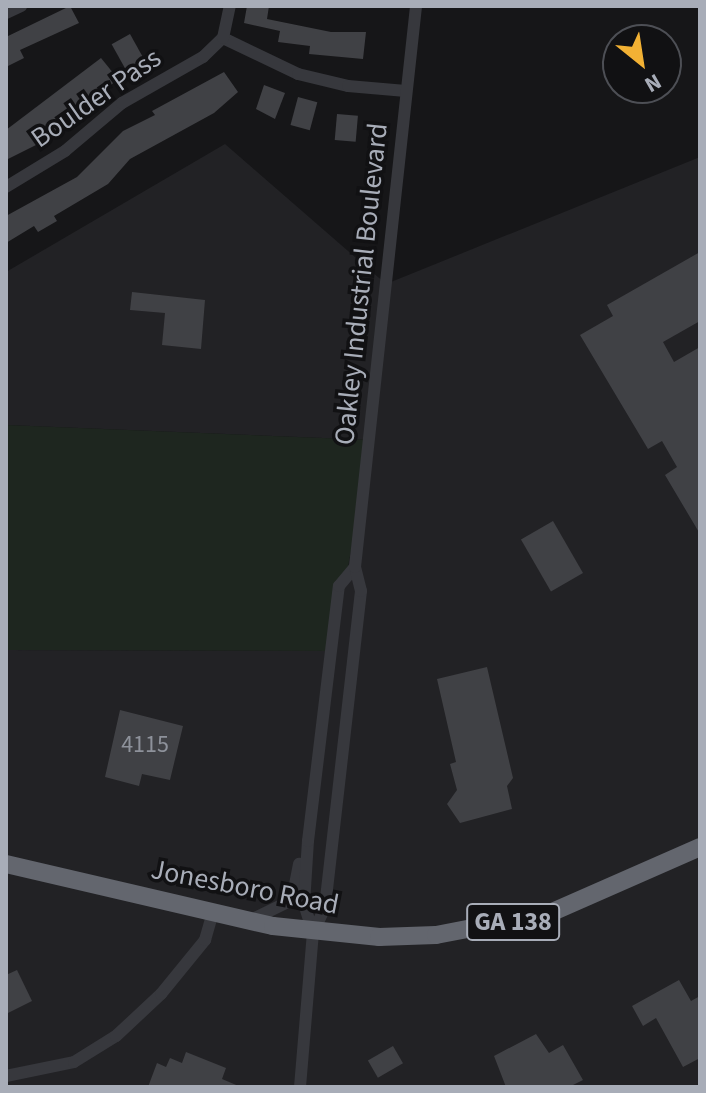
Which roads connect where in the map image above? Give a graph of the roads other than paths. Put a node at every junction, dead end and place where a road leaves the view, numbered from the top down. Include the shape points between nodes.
1 (21, 6) edge
2 (230, 6) edge
3 (416, 6) edge
4 (6, 13) edge
5 (223, 38) junction
6 (406, 91) junction
7 (6, 187) edge
8 (355, 567) junction
9 (316, 777) junction
10 (700, 847) edge
11 (6, 864) edge
12 (213, 912) junction
13 (247, 920) junction
14 (313, 933) junction
15 (6, 1076) edge
16 (300, 1087) edge

1 - 4 street
2 - 5 street
3 - 6 street, Oakley Industrial Boulevard
5 - 6 street via 298,74 348,86
5 - 7 street, Boulder Pass via 203,57 122,103 65,151
6 - 8 street, Oakley Industrial Boulevard
8 - 9 street, Oakley Industrial Boulevard via 339,586
8 - 14 street, Oakley Industrial Boulevard via 361,591 325,907
9 - 13 street via 306,787 296,893 285,907
9 - 14 street, Oakley Industrial Boulevard via 304,904
10 - 14 highway, Jonesboro Road / GA 138 via 586,900 507,924 436,935
11 - 12 highway, Jonesboro Road / GA 138
12 - 13 highway, Jonesboro Road / GA 138
12 - 15 street via 205,940 161,994 116,1036 74,1062
13 - 14 highway, Jonesboro Road / GA 138
14 - 16 street, Oakley Industrial Boulevard

